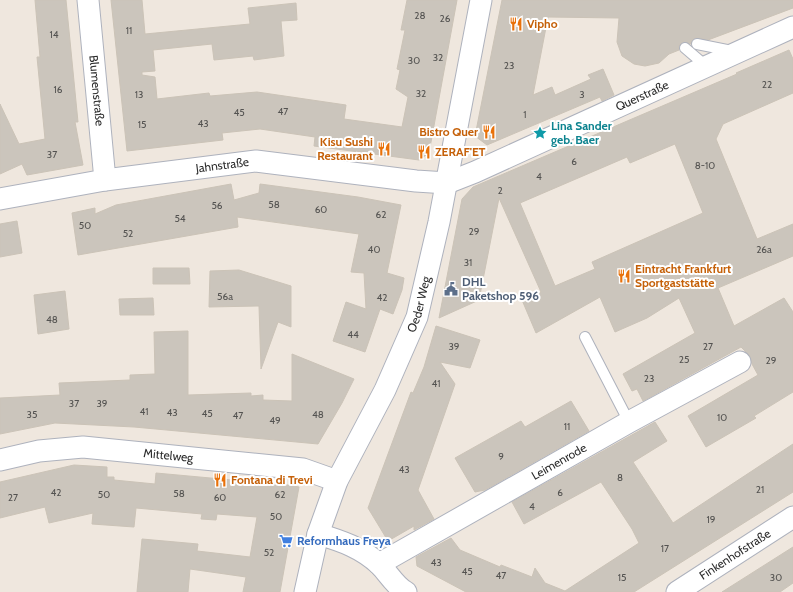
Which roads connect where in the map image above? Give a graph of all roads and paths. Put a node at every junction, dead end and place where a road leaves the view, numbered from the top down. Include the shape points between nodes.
1 (88, 0) edge
2 (481, 0) edge
3 (793, 27) edge
4 (697, 44) dead end
5 (686, 48) dead end
6 (736, 52) junction
7 (706, 66) junction
8 (105, 180) junction
9 (447, 183) junction
10 (0, 199) edge
11 (585, 336) dead end
12 (740, 362) dead end
13 (630, 422) junction
14 (0, 460) edge
15 (337, 481) junction
16 (793, 517) edge
17 (318, 534) junction
18 (379, 564) junction
19 (305, 592) edge
20 (406, 592) edge
21 (677, 592) edge

1 - 8 street, Blumenstraße
2 - 9 street, Oeder Weg
3 - 6 street, Querstraße
4 - 6 lane
5 - 7 lane
6 - 7 street, Querstraße
7 - 9 street, Querstraße
8 - 9 street, Jahnstraße via 256,161 416,182
8 - 10 street, Jahnstraße
9 - 15 street, Oeder Weg via 417,317 385,390
11 - 13 lane
12 - 13 street, Leimenrode
13 - 18 street, Leimenrode
14 - 15 street, Mittelweg via 39,451 83,447 303,469
15 - 17 street, Oeder Weg
16 - 21 street, Finkenhofstraße
17 - 18 street via 360,549
17 - 19 street, Oeder Weg
18 - 20 street

